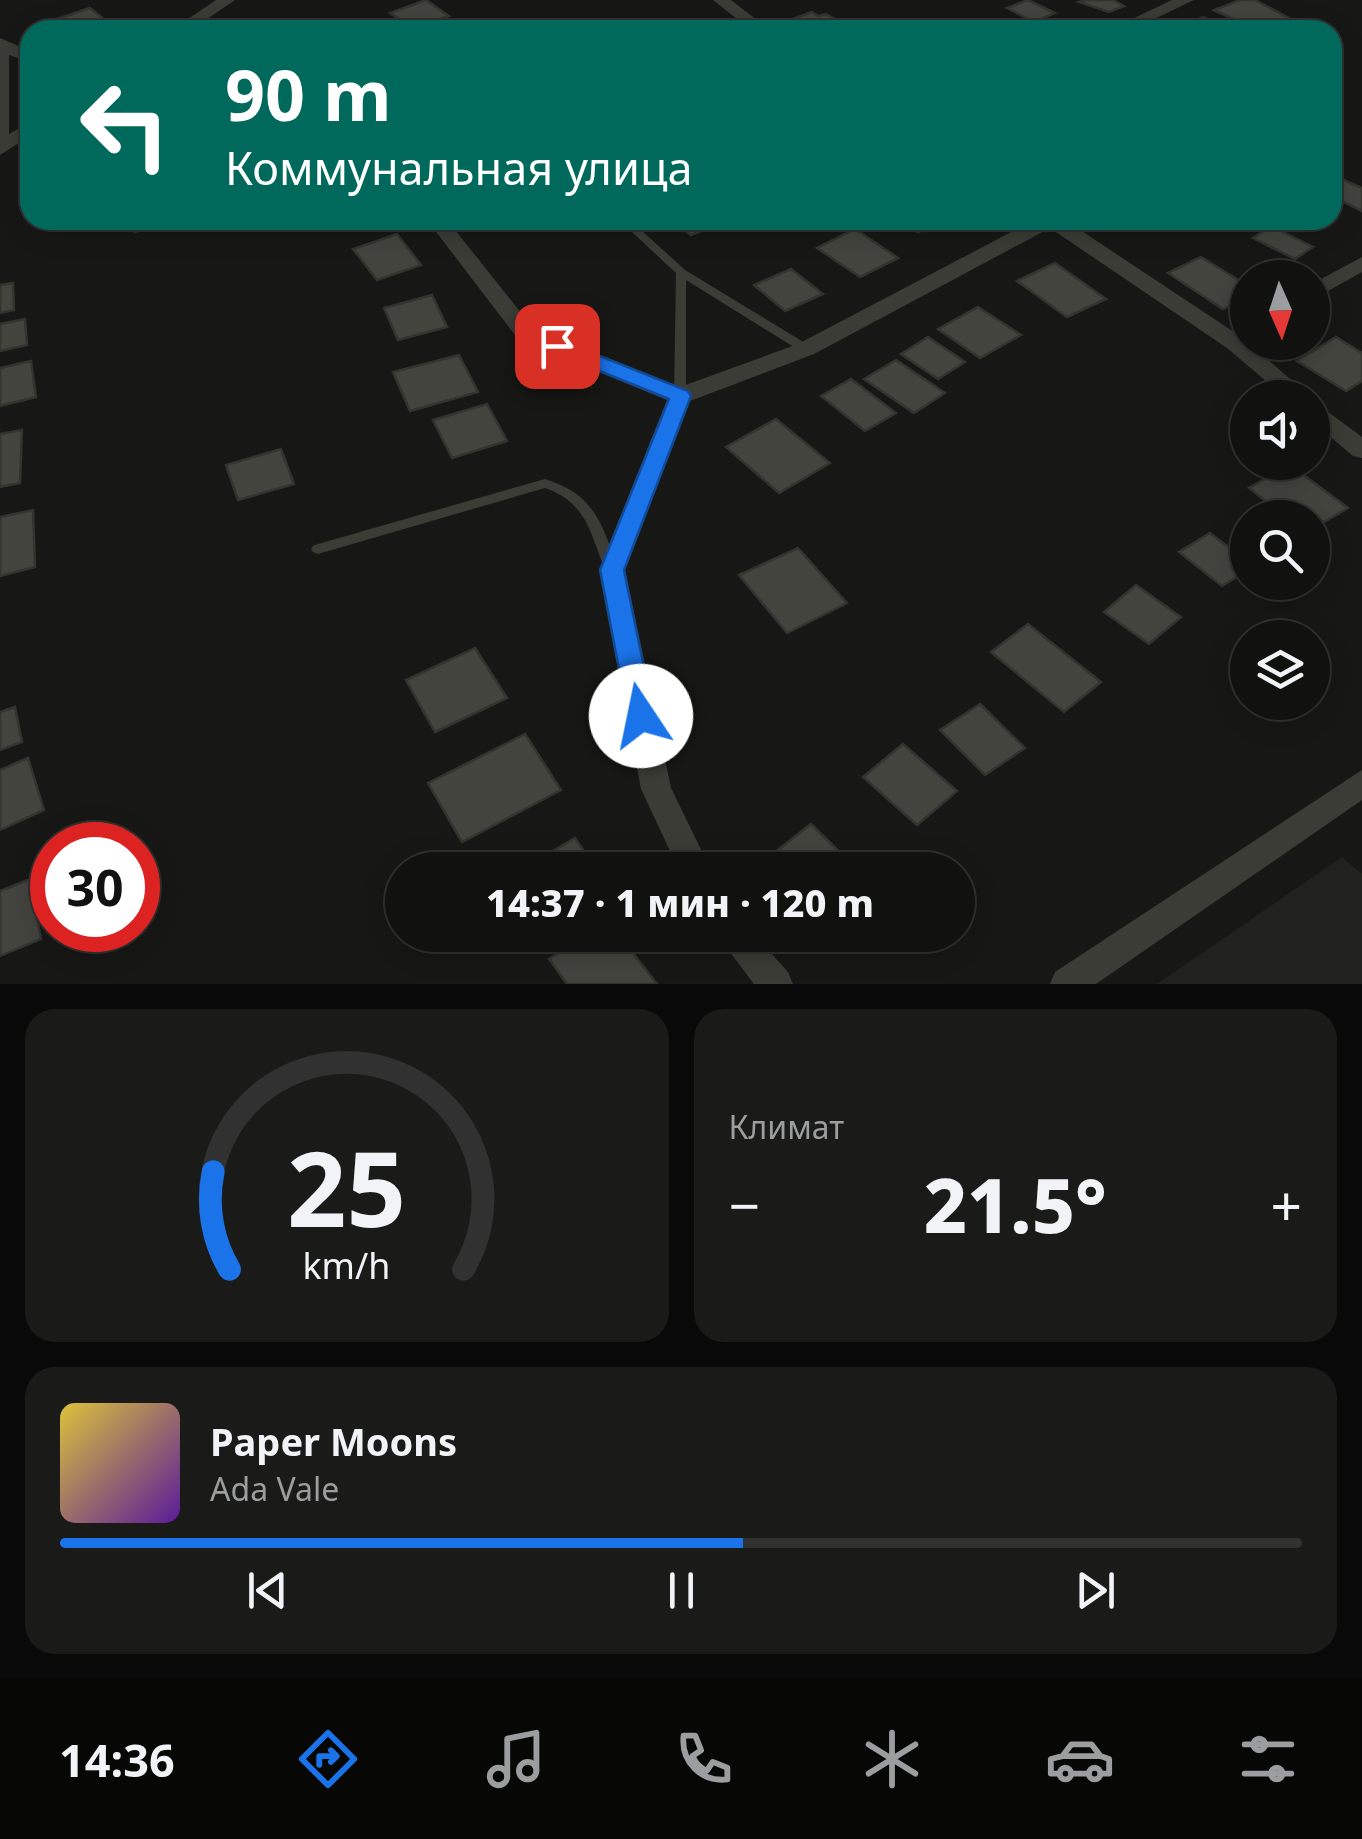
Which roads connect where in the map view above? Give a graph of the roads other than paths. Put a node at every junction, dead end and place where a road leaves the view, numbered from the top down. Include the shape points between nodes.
1 (227, 0) edge
2 (721, 0) edge
3 (1186, 0) edge
4 (196, 20) edge
5 (748, 20) edge
6 (1139, 20) edge
7 (2, 45) edge
8 (1, 148) edge
9 (445, 230) edge
10 (635, 230) edge
11 (1032, 230) edge
12 (1067, 230) edge
13 (1362, 263) edge
14 (681, 272) junction
15 (1330, 283) edge
16 (1230, 332) edge
17 (806, 349) junction
18 (1262, 360) edge
19 (1282, 380) edge
20 (680, 396) junction
21 (1330, 423) edge
22 (1362, 450) edge
23 (318, 549) dead end
24 (612, 570) junction
25 (1362, 783) edge
26 (686, 852) edge
27 (749, 952) edge
28 (776, 984) edge
29 (1067, 984) edge

1 - 4 street
2 - 5 street
3 - 6 street
7 - 8 street
9 - 20 street via 526,334
10 - 14 lane
11 - 17 street
12 - 16 street
13 - 15 street
14 - 17 lane
14 - 20 lane
17 - 20 street
18 - 19 street
20 - 24 street
21 - 22 street
23 - 24 lane via 546,483 581,501
24 - 26 street via 656,790
25 - 29 street
27 - 28 street

